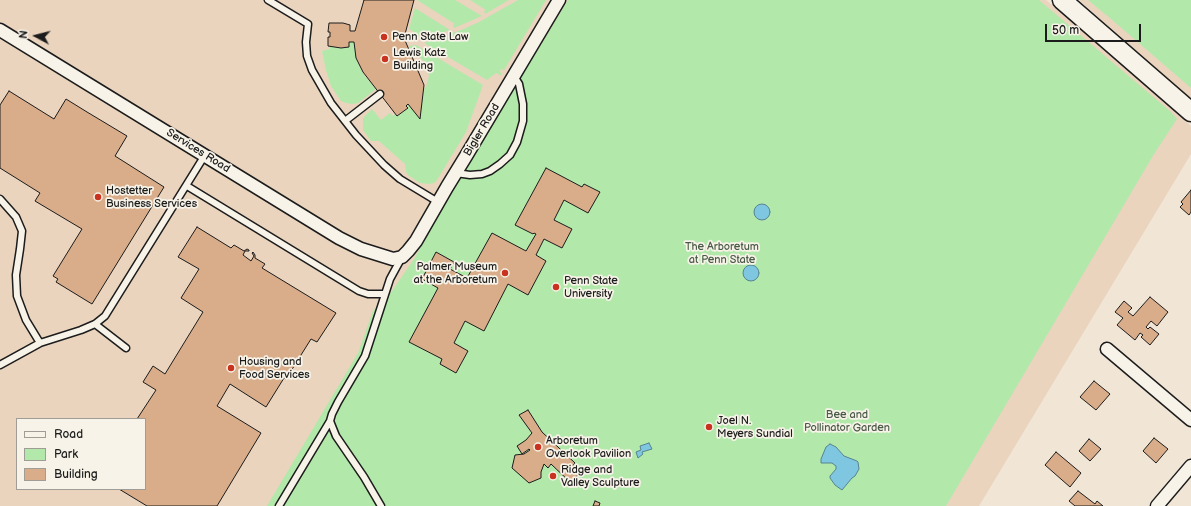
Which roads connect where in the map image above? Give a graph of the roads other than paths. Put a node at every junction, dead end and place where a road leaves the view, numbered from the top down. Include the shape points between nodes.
1 (268, 0) edge
2 (560, 0) edge
3 (1062, 0) edge
4 (0, 30) edge
5 (514, 76) junction
6 (380, 94) dead end
7 (1191, 112) edge
8 (345, 121) junction
9 (205, 155) junction
10 (456, 173) junction
11 (187, 186) junction
12 (0, 199) edge
13 (438, 202) junction
14 (402, 257) junction
15 (386, 294) junction
16 (95, 324) junction
17 (40, 344) junction
18 (126, 348) dead end
19 (1107, 349) dead end
20 (0, 365) edge
21 (1191, 420) edge
22 (330, 421) junction
23 (1191, 466) edge
24 (280, 506) edge
25 (381, 506) edge
26 (1157, 506) edge

1 - 8 lane via 308,24 306,49 312,70
2 - 5 street, Bigler Road
3 - 7 main road
4 - 9 street, Services Road
5 - 10 street, Bigler Road
5 - 10 lane via 519,84 523,104 523,121 518,142 510,154 490,171 470,175
6 - 8 lane
8 - 13 lane via 391,171 410,186
9 - 11 lane
9 - 14 street, Services Road via 350,244 393,259
10 - 13 street, Bigler Road
11 - 15 lane via 359,291
11 - 16 lane via 112,307
12 - 17 lane via 16,217 22,231 16,275 17,296 26,320
13 - 14 street, Bigler Road via 416,241
14 - 15 lane via 390,279
15 - 22 lane via 365,356
16 - 17 lane
16 - 18 lane
17 - 20 lane
19 - 21 street
22 - 24 lane
22 - 25 lane via 336,436
23 - 26 street

